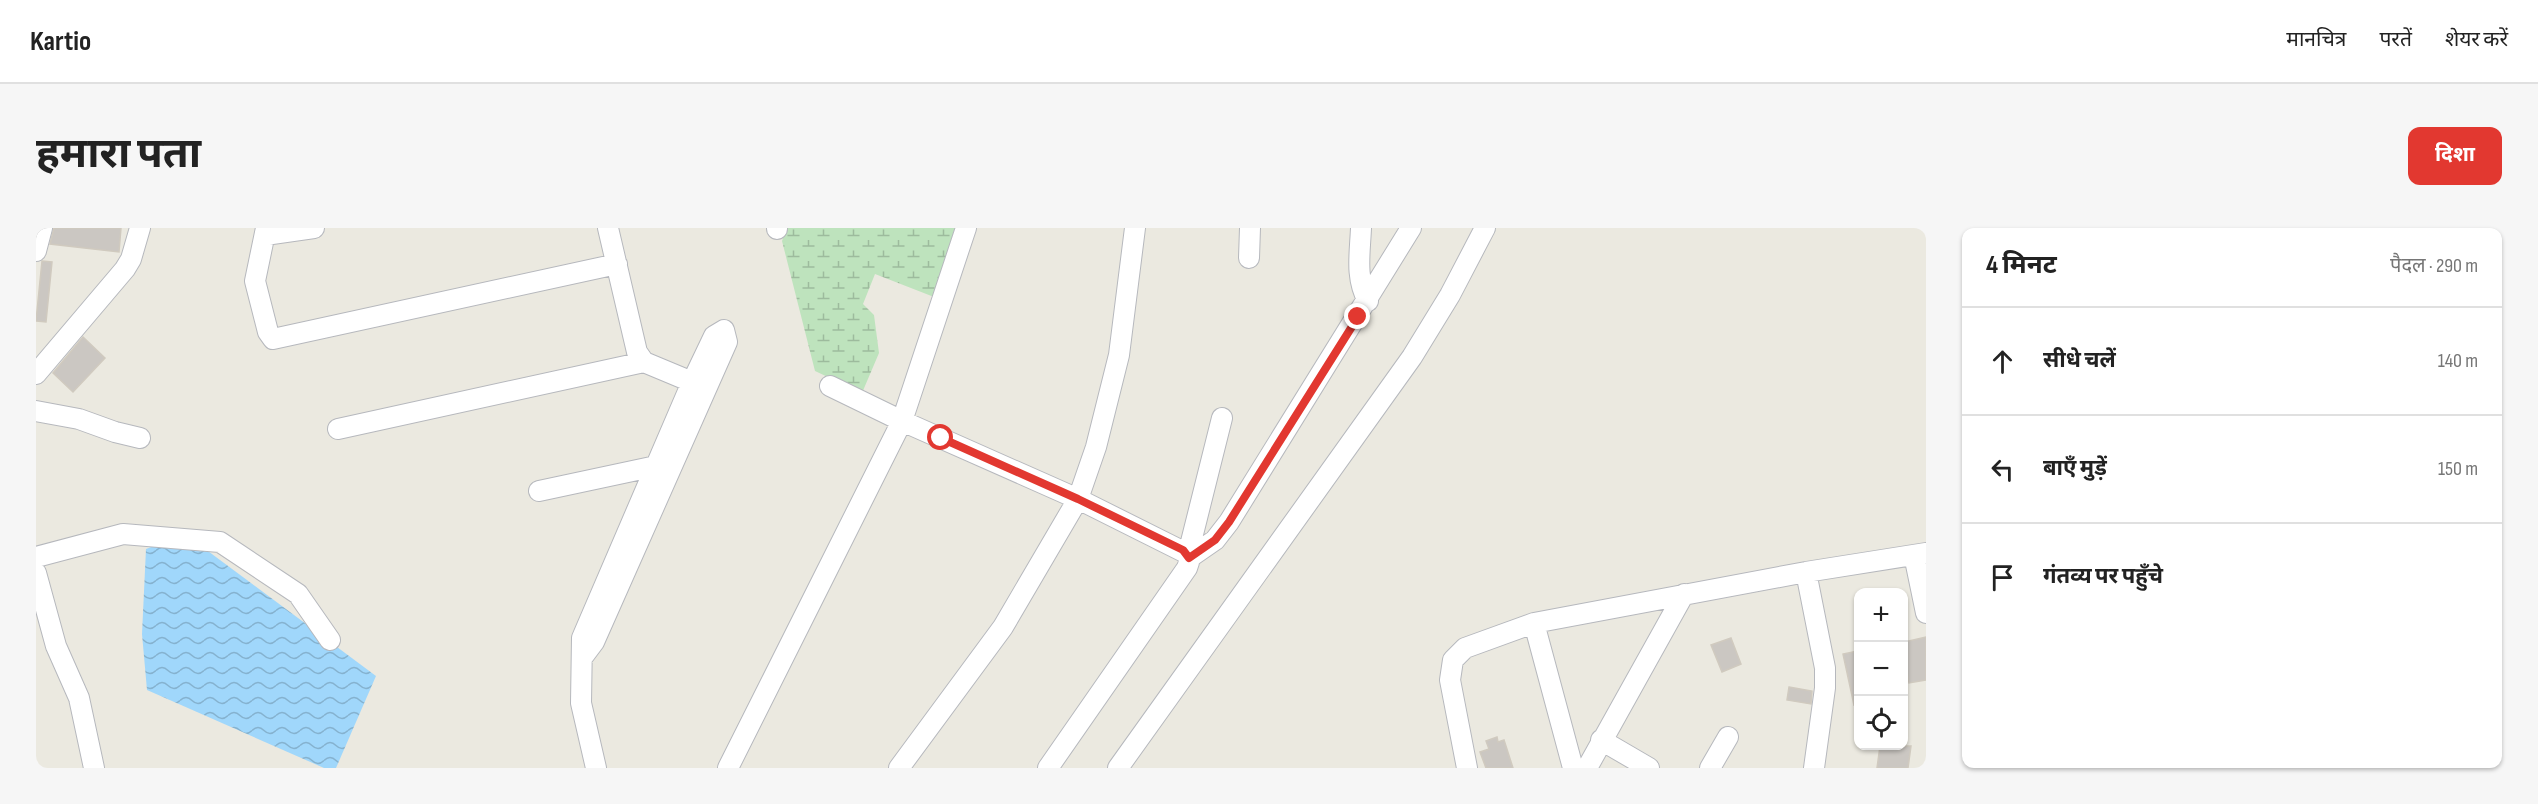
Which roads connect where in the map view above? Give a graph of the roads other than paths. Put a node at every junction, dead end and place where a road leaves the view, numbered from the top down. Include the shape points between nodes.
1 (42, 228) edge
2 (140, 228) edge
3 (314, 228) edge
4 (608, 228) edge
5 (966, 228) edge
6 (1135, 228) edge
7 (1250, 228) edge
8 (1360, 228) edge
9 (1411, 228) edge
10 (1485, 228) edge
11 (266, 231) edge
12 (36, 251) edge
13 (1249, 258) dead end
14 (617, 264) junction
15 (1368, 301) junction
16 (644, 362) junction
17 (36, 374) edge
18 (692, 382) junction
19 (830, 386) dead end
20 (36, 411) edge
21 (1222, 418) dead end
22 (902, 421) junction
23 (338, 429) dead end
24 (140, 438) dead end
25 (656, 466) junction
26 (539, 491) dead end
27 (1078, 499) junction
28 (1920, 554) edge
29 (1188, 556) junction
30 (36, 557) edge
31 (1806, 572) junction
32 (36, 573) edge
33 (1684, 594) junction
34 (1926, 613) edge
35 (1534, 623) junction
36 (330, 640) dead end
37 (582, 658) junction
38 (1728, 737) dead end
39 (1601, 740) junction
40 (94, 768) edge
41 (596, 768) edge
42 (728, 768) edge
43 (899, 768) edge
44 (1048, 768) edge
45 (1118, 768) edge
46 (1467, 768) edge
47 (1573, 768) edge
48 (1587, 768) edge
49 (1649, 768) edge
50 (1710, 768) edge
51 (1814, 768) edge

1 - 12 street
2 - 17 street via 125,269
3 - 11 street via 289,233
4 - 14 street
5 - 22 street
6 - 27 street via 1119,355
7 - 13 street
8 - 15 street via 1359,274
9 - 15 street
10 - 45 street via 1412,357
11 - 14 street via 255,281 273,339
14 - 16 street via 637,352
15 - 29 street via 1229,522 1215,540
16 - 18 street
16 - 23 street
18 - 25 street
18 - 37 street via 714,336 724,330 727,342 594,642
19 - 22 street
20 - 24 street via 79,419
21 - 29 street
22 - 27 street
22 - 42 street
25 - 26 street
25 - 37 street via 582,638
27 - 29 street
27 - 43 street via 1003,627
28 - 31 street
28 - 34 street
29 - 44 street via 1187,568
30 - 36 street via 123,534 220,542 298,594
31 - 33 street
31 - 51 street via 1825,668
32 - 40 street via 56,646 79,698
33 - 35 street
33 - 39 street
35 - 46 street via 1465,648 1453,660 1450,680
35 - 47 street
37 - 41 street via 581,703
38 - 50 street
39 - 48 street
39 - 49 street

